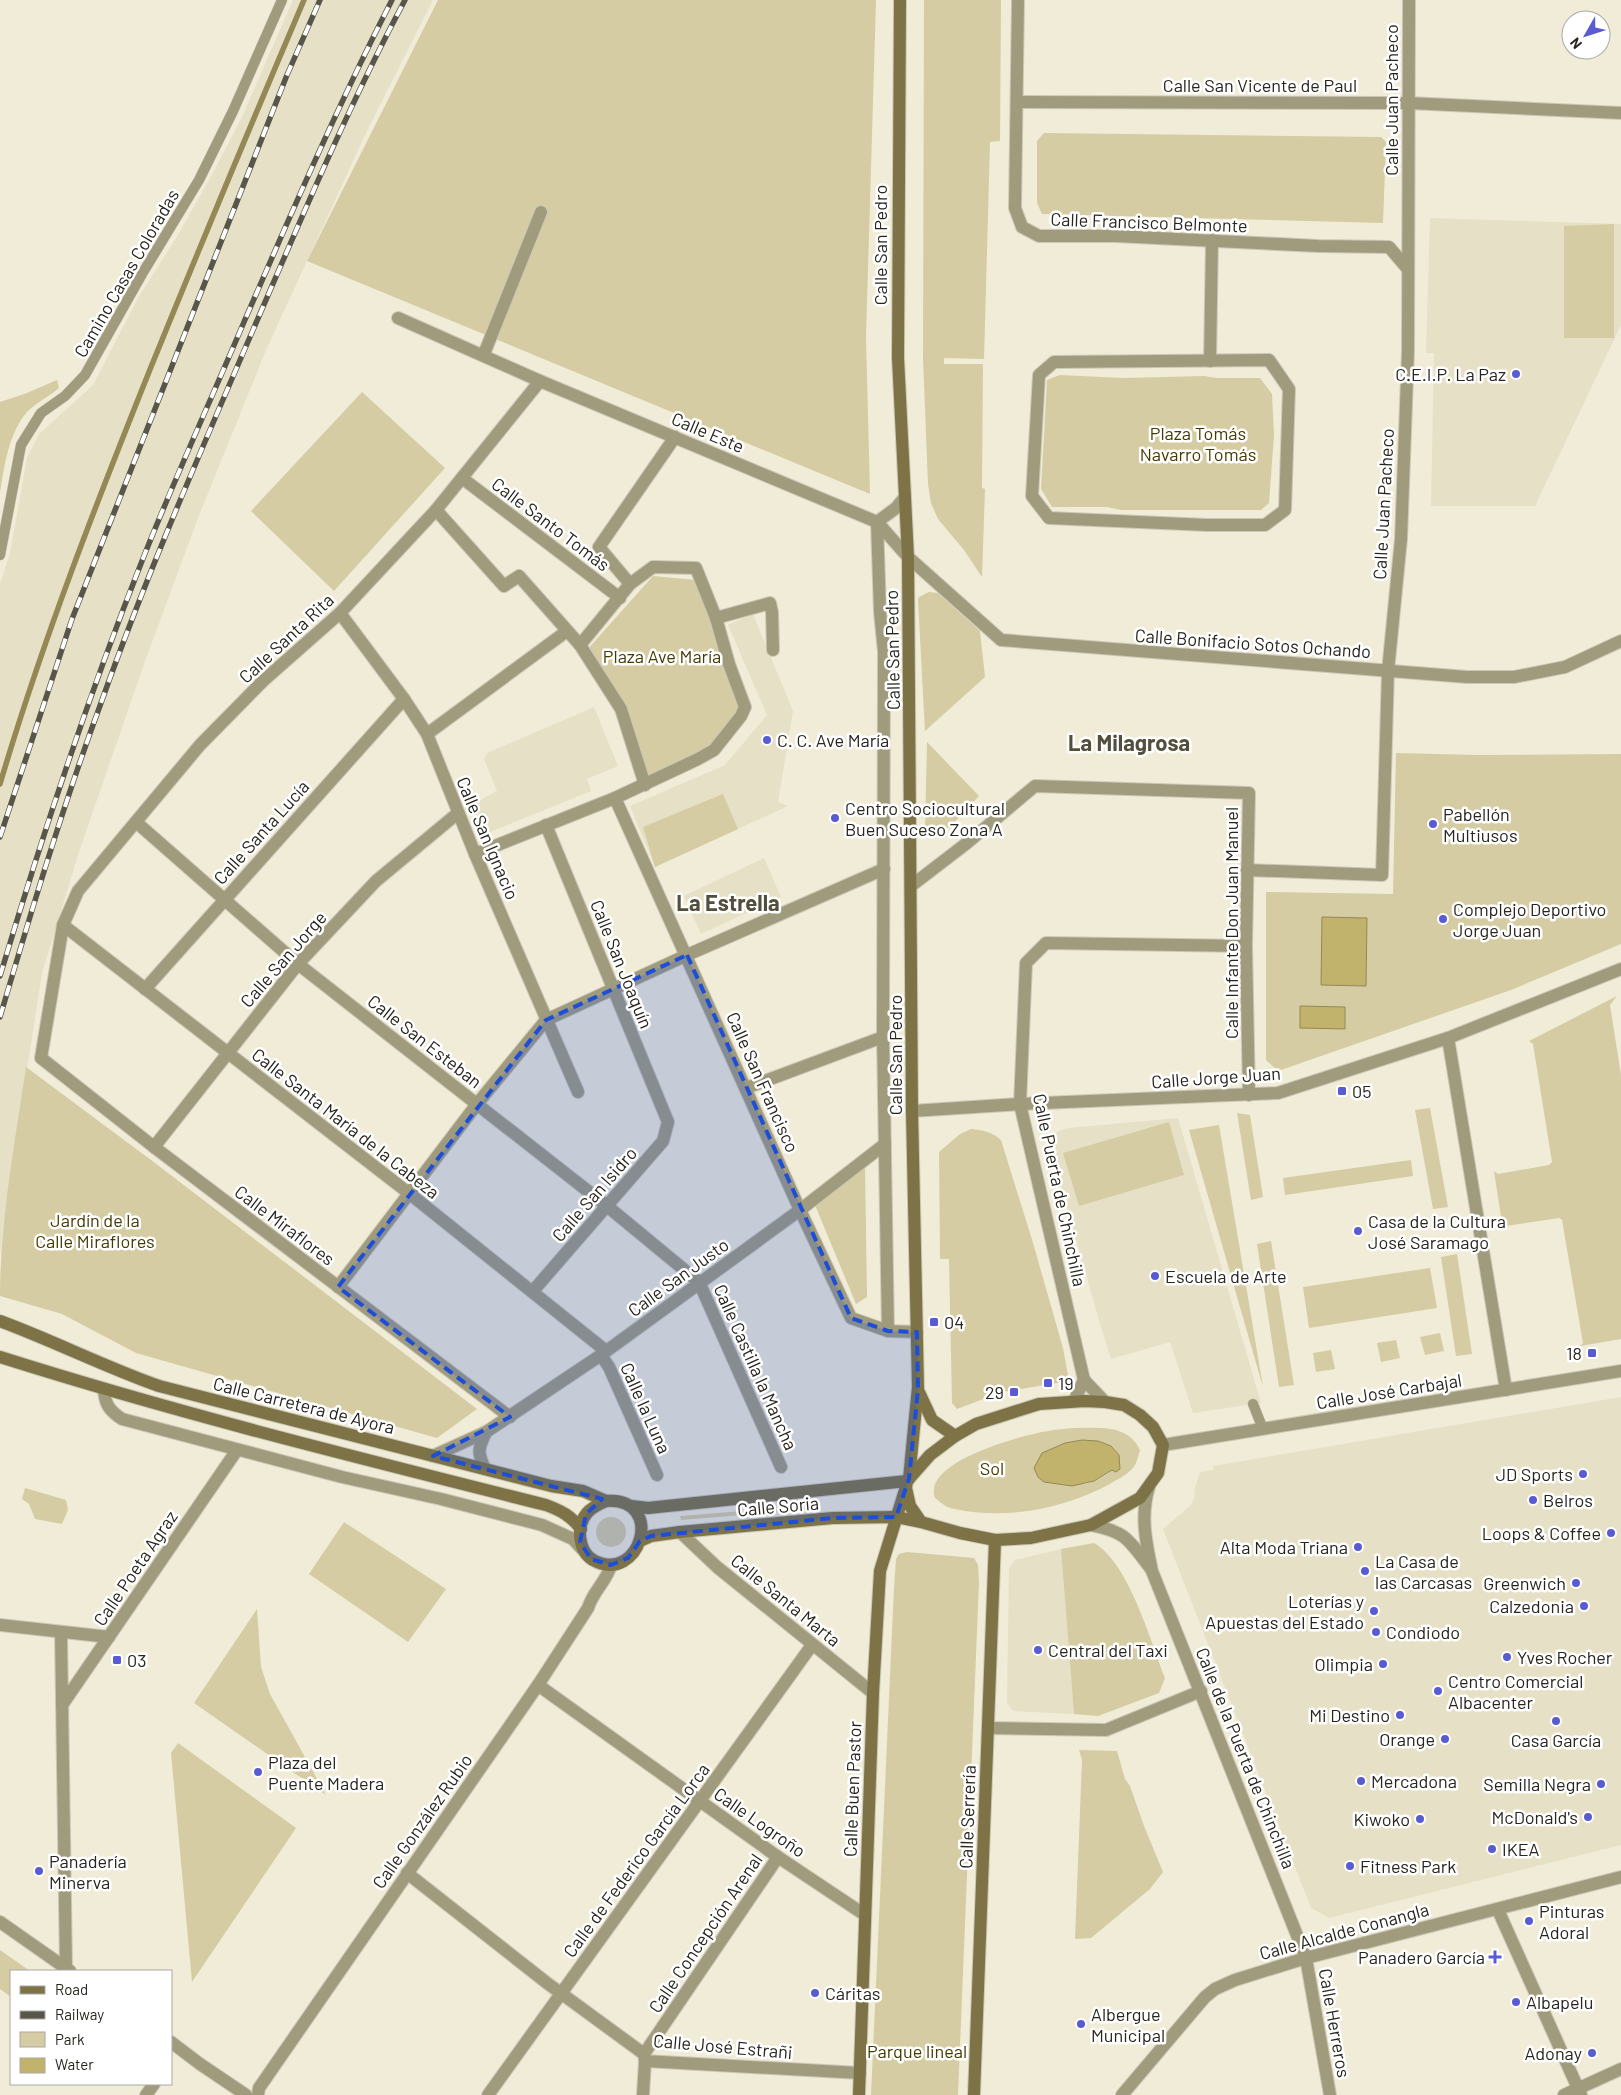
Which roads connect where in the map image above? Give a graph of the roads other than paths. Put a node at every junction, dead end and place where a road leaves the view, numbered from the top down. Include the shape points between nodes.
1 (282, 0) edge
2 (900, 0) edge
3 (1018, 0) edge
4 (1408, 0) edge
5 (1018, 102) junction
6 (1408, 103) junction
7 (1621, 113) edge
8 (541, 212) dead end
9 (1212, 240) junction
10 (1407, 268) junction
11 (398, 318) dead end
12 (484, 354) junction
13 (1210, 360) junction
14 (540, 381) junction
15 (675, 437) junction
16 (462, 478) junction
17 (905, 497) junction
18 (436, 510) junction
19 (877, 522) junction
20 (0, 555) edge
21 (908, 557) junction
22 (630, 584) junction
23 (620, 598) junction
24 (340, 613) junction
25 (716, 618) junction
26 (567, 631) junction
27 (1621, 641) edge
28 (580, 645) junction
29 (773, 650) dead end
30 (1388, 671) junction
31 (404, 699) junction
32 (427, 734) junction
33 (645, 785) junction
34 (615, 798) junction
35 (458, 813) junction
36 (136, 822) junction
37 (546, 825) junction
38 (474, 854) junction
39 (884, 869) junction
40 (1248, 870) junction
41 (911, 886) junction
42 (224, 900) junction
43 (63, 925) junction
44 (1246, 946) junction
45 (687, 955) junction
46 (298, 964) junction
47 (1621, 969) edge
48 (613, 988) junction
49 (145, 989) junction
50 (546, 1020) junction
51 (884, 1037) junction
52 (1448, 1038) junction
53 (227, 1053) junction
54 (41, 1058) joint
55 (746, 1088) junction
56 (578, 1092) dead end
57 (1249, 1095) junction
58 (477, 1104) junction
59 (1020, 1104) junction
60 (912, 1111) junction
61 (666, 1115) joint
62 (885, 1144) junction
63 (154, 1147) junction
64 (410, 1194) junction
65 (607, 1206) junction
66 (800, 1210) junction
67 (699, 1282) junction
68 (338, 1287) junction
69 (533, 1291) junction
70 (0, 1321) edge
71 (888, 1331) junction
72 (917, 1332) junction
73 (604, 1353) junction
74 (0, 1357) edge
75 (1621, 1371) edge
76 (1084, 1380) junction
77 (104, 1390) junction
78 (918, 1390) junction
79 (1506, 1390) junction
80 (1074, 1401) junction
81 (1105, 1402) junction
82 (1253, 1404) dead end
83 (510, 1417) junction
84 (1263, 1429) junction
85 (486, 1432) junction
86 (955, 1436) junction
87 (1163, 1445) junction
88 (238, 1450) junction
89 (433, 1456) junction
90 (781, 1467) dead end
91 (485, 1469) junction
92 (657, 1475) dead end
93 (907, 1483) junction
94 (1150, 1484) junction
95 (606, 1501) junction
96 (631, 1506) junction
97 (896, 1517) junction
98 (921, 1522) junction
99 (1091, 1525) junction
100 (580, 1529) junction
101 (680, 1532) junction
102 (995, 1540) junction
103 (640, 1541) junction
104 (582, 1548) junction
105 (611, 1565) junction
106 (1152, 1571) junction
107 (0, 1625) edge
108 (61, 1632) junction
109 (109, 1637) junction
110 (812, 1645) junction
111 (538, 1686) junction
112 (1201, 1691) junction
113 (873, 1693) junction
114 (62, 1706) junction
115 (988, 1728) junction
116 (700, 1800) junction
117 (778, 1857) junction
118 (407, 1873) junction
119 (1621, 1877) edge
120 (1498, 1910) junction
121 (865, 1915) junction
122 (0, 1922) edge
123 (1306, 1958) junction
124 (68, 1970) edge
125 (562, 1994) junction
126 (173, 2048) edge
127 (644, 2057) junction
128 (1621, 2069) edge
129 (860, 2073) junction
130 (1580, 2092) edge
131 (246, 2095) edge
132 (258, 2095) edge
133 (488, 2095) edge
134 (643, 2095) edge
135 (859, 2095) edge
136 (974, 2095) edge
137 (1122, 2095) edge
138 (1330, 2095) edge
139 (1564, 2095) edge

1 - 20 lane, Camino Casas Coloradas via 199,180 85,374 65,396 41,414 21,445
2 - 17 main road, Calle San Pedro via 898,358
3 - 5 street, Calle Francisco Belmonte
4 - 6 street, Calle Juan Pacheco
5 - 6 street, Calle San Vicente de Paul
5 - 9 street, Calle Francisco Belmonte via 1015,208 1022,227 1039,236
6 - 7 street, Calle San Vicente de Paul
6 - 10 street, Calle Juan Pacheco
8 - 12 street
9 - 10 street, Calle Francisco Belmonte via 1389,247
9 - 13 street
10 - 30 street, Calle Juan Pacheco via 1408,351 1401,539
11 - 12 street, Calle Este
12 - 14 street, Calle Este
13 - 13 street via 1054,362 1039,375 1032,496 1049,518 1265,525 1285,510 1289,389 1269,360
14 - 15 street, Calle Este
14 - 16 street, Calle Santa Rita
15 - 19 street, Calle Este
15 - 22 street via 599,547
16 - 18 street, Calle Santa Rita
16 - 23 street, Calle Santo Tomás
17 - 19 street
17 - 21 main road, Calle San Pedro
18 - 24 street, Calle Santa Rita
18 - 26 street via 504,586 519,576
19 - 21 street, Calle Este
19 - 39 street, Calle San Pedro via 884,652
21 - 30 street, Calle Bonifacio Sotos Ochando via 1001,640
21 - 41 main road, Calle San Pedro
22 - 23 street
22 - 25 street via 653,567 696,568
23 - 28 street
24 - 31 street, Calle San Ignacio
24 - 36 street, Calle Santa Rita via 263,681 200,745
25 - 29 street via 770,603
25 - 33 street via 745,707 714,750
26 - 28 street
26 - 32 street
27 - 30 street, Calle Bonifacio Sotos Ochando via 1565,667 1514,677
28 - 33 street via 621,709
30 - 40 street, Calle Juan Pacheco via 1382,875
31 - 32 street, Calle San Ignacio
31 - 42 street, Calle Santa Lucía
32 - 35 street, Calle San Ignacio
33 - 34 street
34 - 37 street
34 - 45 street, Calle San Francisco
35 - 38 street, Calle San Ignacio
35 - 46 street, Calle San Jorge via 376,881
36 - 42 street, Calle San Esteban
36 - 43 street, Calle Santa Rita via 78,890
37 - 38 street
37 - 48 street, Calle San Joaquín
38 - 50 street, Calle San Ignacio
39 - 45 street
39 - 51 street, Calle San Pedro
40 - 41 street, Calle Infante Don Juan Manuel via 1248,793 1035,786
40 - 44 street, Calle Infante Don Juan Manuel
41 - 60 main road, Calle San Pedro
42 - 46 street, Calle San Esteban
42 - 49 street, Calle Santa Lucía
43 - 49 street, Calle Santa María de la Cabeza
43 - 54 street, Calle Santa Rita
44 - 57 street, Calle Infante Don Juan Manuel
44 - 59 street, Calle Puerta de Chinchilla via 1046,943 1026,963
45 - 48 street
45 - 55 street, Calle San Francisco
46 - 53 street, Calle San Jorge
46 - 58 street, Calle San Esteban
47 - 52 street, Calle Jorge Juan
48 - 50 street
48 - 61 street, Calle San Joaquín
49 - 53 street, Calle Santa María de la Cabeza
50 - 56 street, Calle San Ignacio
50 - 58 street
51 - 55 street
51 - 62 street, Calle San Pedro
52 - 57 street, Calle Jorge Juan via 1278,1093
52 - 79 street
53 - 63 street, Calle San Jorge
53 - 64 street, Calle Santa María de la Cabeza
54 - 63 street, Calle Miraflores
55 - 66 street, Calle San Francisco
57 - 59 street, Calle Jorge Juan
58 - 64 street
58 - 65 street, Calle San Esteban
59 - 60 street, Calle Jorge Juan
59 - 76 street, Calle Puerta de Chinchilla
60 - 72 main road, Calle San Pedro
61 - 65 street, Calle San Isidro via 668,1122 664,1141
62 - 66 street, Calle San Justo
62 - 71 street, Calle San Pedro
63 - 68 street, Calle Miraflores
64 - 68 street
64 - 69 street, Calle Santa María de la Cabeza
65 - 67 street, Calle San Esteban
65 - 69 street, Calle San Isidro
66 - 67 street, Calle San Justo
66 - 71 street, Calle San Francisco via 851,1318
67 - 73 street, Calle San Justo
67 - 90 street, Calle Castilla la Mancha
68 - 83 street, Calle Miraflores
69 - 73 street, Calle Santa María de la Cabeza
70 - 89 main road, Calle Carretera de Ayora via 159,1386
71 - 72 street, Calle San Francisco
72 - 78 main road, Calle San Pedro
73 - 83 street, Calle San Justo
73 - 92 street, Calle la Luna
74 - 77 main road, Calle Carretera de Ayora
75 - 79 street, Calle José Carbajal
76 - 80 street
76 - 81 street
77 - 88 street via 105,1401 111,1411 122,1419
77 - 100 main road, Calle Carretera de Ayora via 328,1451 546,1505 563,1511
78 - 86 main road, Calle San Pedro via 932,1420
78 - 93 main road, Calle San Pedro
79 - 84 street, Calle José Carbajal
80 - 81 main road
80 - 86 main road via 1039,1404 976,1424
81 - 87 main road via 1124,1405 1140,1415 1153,1426
82 - 84 lane
83 - 85 street, Calle San Justo
84 - 87 street, Calle José Carbajal
85 - 89 street, Calle San Justo
85 - 91 street via 478,1450
86 - 93 main road via 930,1455
87 - 94 main road, Calle Soria via 1158,1473
88 - 104 street via 542,1525 573,1538
88 - 109 street, Calle Poeta Agraz
89 - 91 main road, Calle Carretera de Ayora
91 - 95 main road, Calle Carretera de Ayora via 583,1491
93 - 96 main road, Calle Soria via 648,1508
93 - 97 main road, Calle Buen Pastor
93 - 98 main road via 910,1506
94 - 99 main road, Calle Soria via 1140,1498
94 - 106 street, Calle de la Puerta de Chinchilla via 1143,1522
95 - 96 main road via 624,1502
95 - 100 main road via 586,1514
96 - 103 main road via 638,1514 642,1530
97 - 98 main road, Calle Soria
97 - 101 main road, Calle Soria via 833,1518
97 - 113 main road, Calle Buen Pastor via 880,1571
98 - 102 main road, Calle Soria
99 - 102 main road, Calle Soria via 1030,1538
99 - 106 street, Calle de la Puerta de Chinchilla via 1121,1533
100 - 104 main road
101 - 103 main road, Calle Soria
101 - 110 street, Calle Santa Marta
102 - 115 main road, Calle Serrería
103 - 105 main road via 628,1558
104 - 105 main road via 591,1559
105 - 111 street, Calle González Rubio via 608,1576 591,1598 588,1608
106 - 112 street, Calle de la Puerta de Chinchilla
107 - 108 street
108 - 109 street
108 - 114 street
109 - 114 street, Calle Poeta Agraz
110 - 113 street, Calle Santa Marta
110 - 116 street, Calle de Federico García Lorca
111 - 116 street, Calle Logroño
111 - 118 street, Calle González Rubio
112 - 115 street via 1106,1730
112 - 123 street, Calle de la Puerta de Chinchilla
113 - 121 main road, Calle Buen Pastor
114 - 124 street
115 - 136 main road, Calle Serrería
116 - 117 street, Calle Logroño
116 - 125 street, Calle de Federico García Lorca
117 - 121 street, Calle Logroño
117 - 127 street, Calle Concepción Arenal
118 - 125 street, Calle José Estrañi
118 - 132 street, Calle González Rubio via 259,2088
119 - 120 street, Calle Alcalde Conangla
120 - 123 street, Calle Alcalde Conangla
120 - 130 street
121 - 129 main road, Calle Buen Pastor
122 - 124 street
123 - 137 street, Calle Alcalde Conangla via 1215,1989 1194,2008
123 - 138 street, Calle Herreros
125 - 127 street, Calle José Estrañi
125 - 133 street, Calle de Federico García Lorca
126 - 131 street
127 - 129 street, Calle José Estrañi
127 - 134 street
128 - 130 street
129 - 135 main road, Calle Buen Pastor
130 - 139 street

